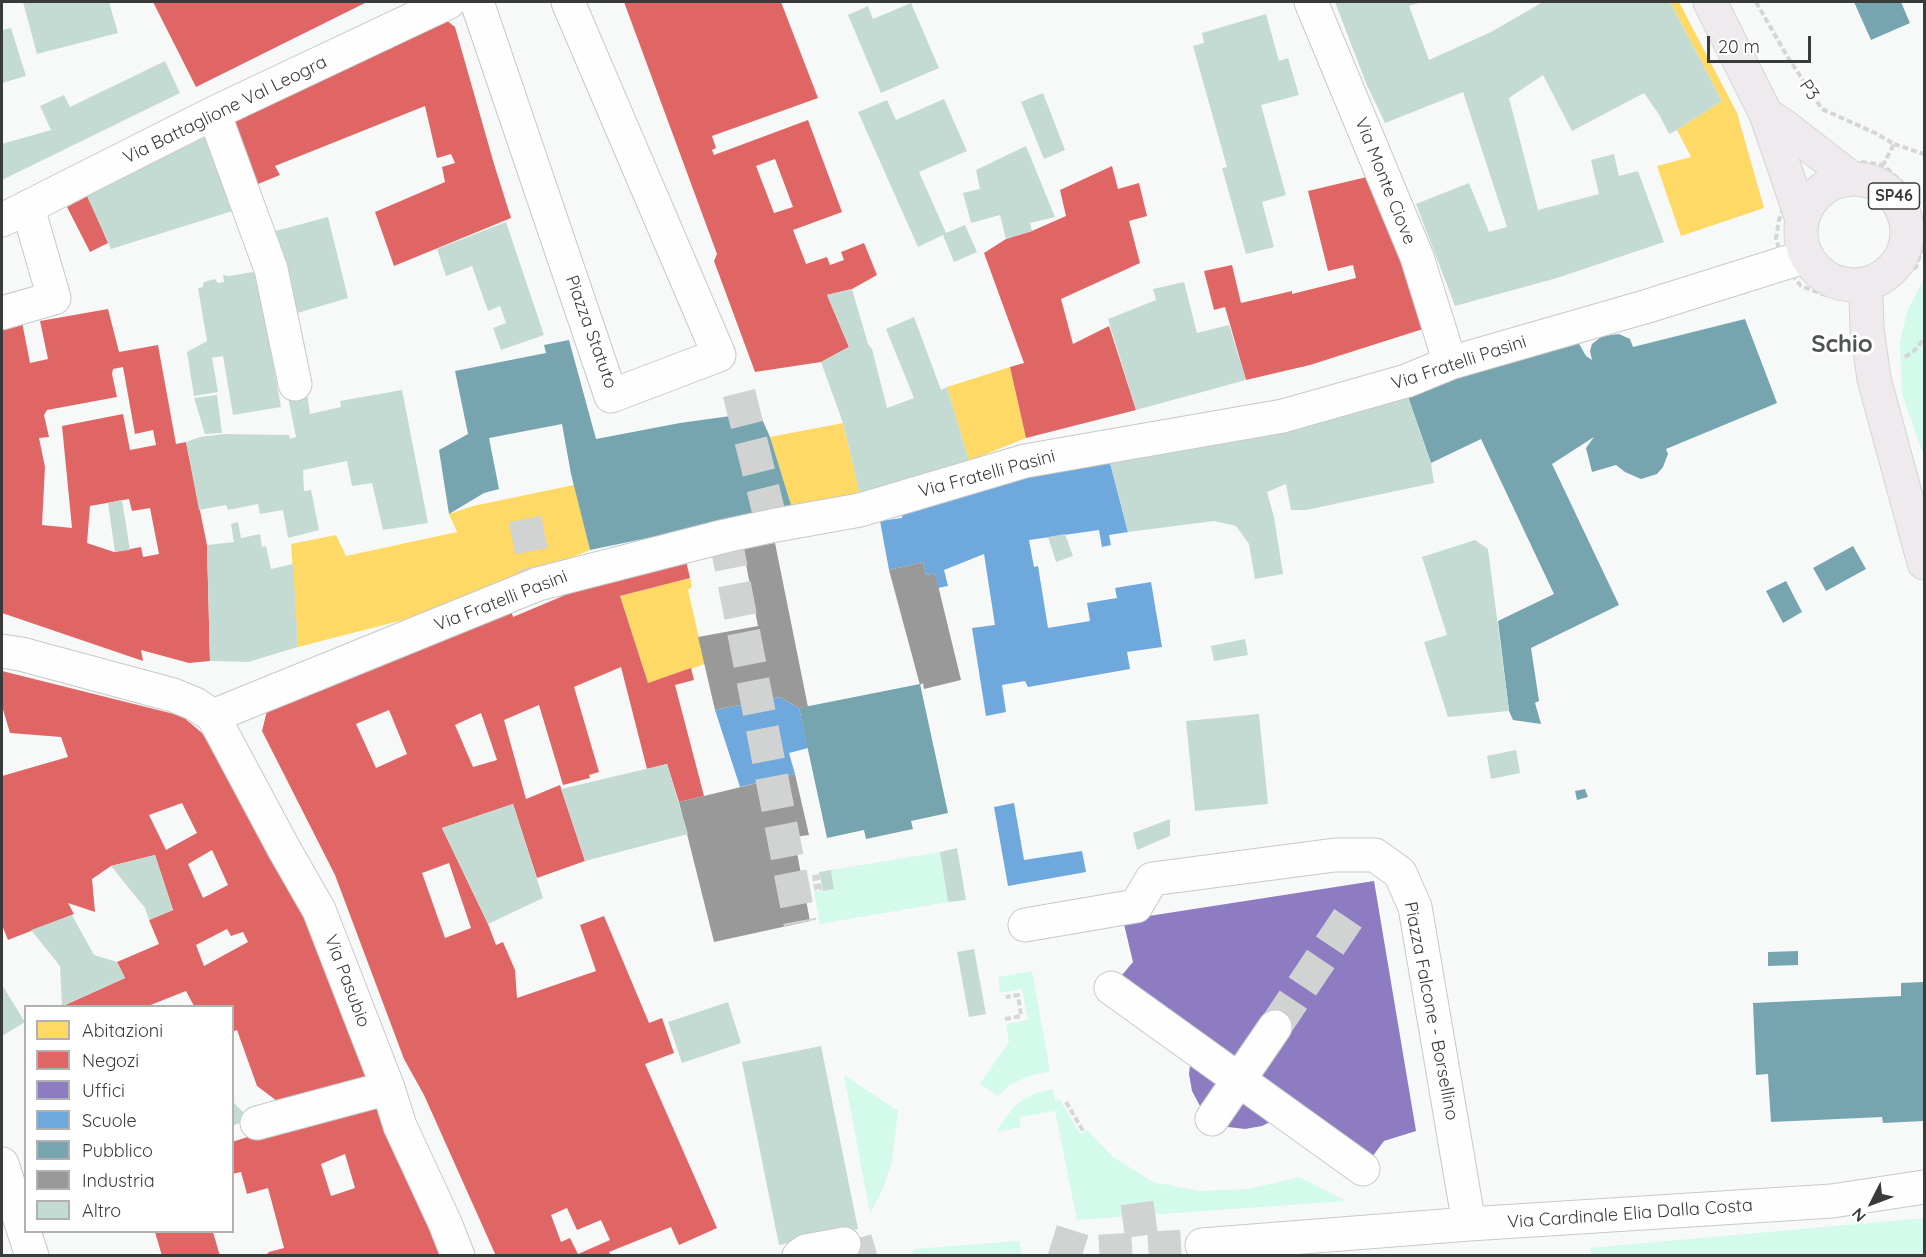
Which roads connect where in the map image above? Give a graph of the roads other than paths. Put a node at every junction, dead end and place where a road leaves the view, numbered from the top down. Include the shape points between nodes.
1 (468, 2) edge
2 (568, 2) edge
3 (1311, 2) edge
4 (1710, 2) edge
5 (214, 113) junction
6 (1766, 114) junction
7 (1845, 174) junction
8 (1799, 208) junction
9 (1915, 210) edge
10 (15, 214) edge
11 (1795, 260) junction
12 (1865, 289) junction
13 (2, 313) edge
14 (1450, 363) junction
15 (295, 384) dead end
16 (1924, 563) edge
17 (2, 651) edge
18 (213, 716) junction
19 (1025, 925) dead end
20 (1111, 988) dead end
21 (1275, 1027) tunnel mouth
22 (1239, 1080) junction
23 (388, 1088) junction
24 (1212, 1119) dead end
25 (256, 1123) dead end
26 (1363, 1169) dead end
27 (4, 1176) edge
28 (1924, 1187) edge
29 (1469, 1224) junction
30 (844, 1244) dead end
31 (1202, 1245) tunnel mouth
32 (32, 1256) edge
33 (458, 1256) edge
34 (799, 1256) edge

1 - 2 street, Piazza Statuto via 611,396 719,355
1 - 5 street, Via Battaglione Val Leogra
3 - 14 street, Via Monte Ciove via 1417,257
4 - 6 main road
5 - 10 street, Via Battaglione Val Leogra
5 - 15 street via 271,269
6 - 7 main road
6 - 8 main road
7 - 8 main road, SP46 via 1815,195 1807,206
7 - 9 main road, SP46 via 1877,183
8 - 11 main road via 1802,244
9 - 12 main road, SP46 via 1901,258
10 - 13 street via 54,298
11 - 12 main road via 1831,279
11 - 14 street, Via Fratelli Pasini
12 - 16 main road via 1874,379
14 - 18 street, Via Fratelli Pasini via 1406,381 1283,416 1025,461 861,510 725,536 538,584
17 - 18 street via 173,695
18 - 23 street, Via Pasubio via 319,910
19 - 29 street, Piazza Falcone - Borsellino via 1136,906 1152,879 1335,855 1375,855 1400,873 1415,907
20 - 22 street
21 - 22 street
22 - 24 street
22 - 26 street
23 - 25 street
23 - 33 street, Via Pasubio via 400,1126
27 - 32 street
28 - 29 street, Via Cardinale Elia Dalla Costa via 1832,1201
29 - 31 street, Via Cardinale Elia Dalla Costa
30 - 34 street via 806,1251

